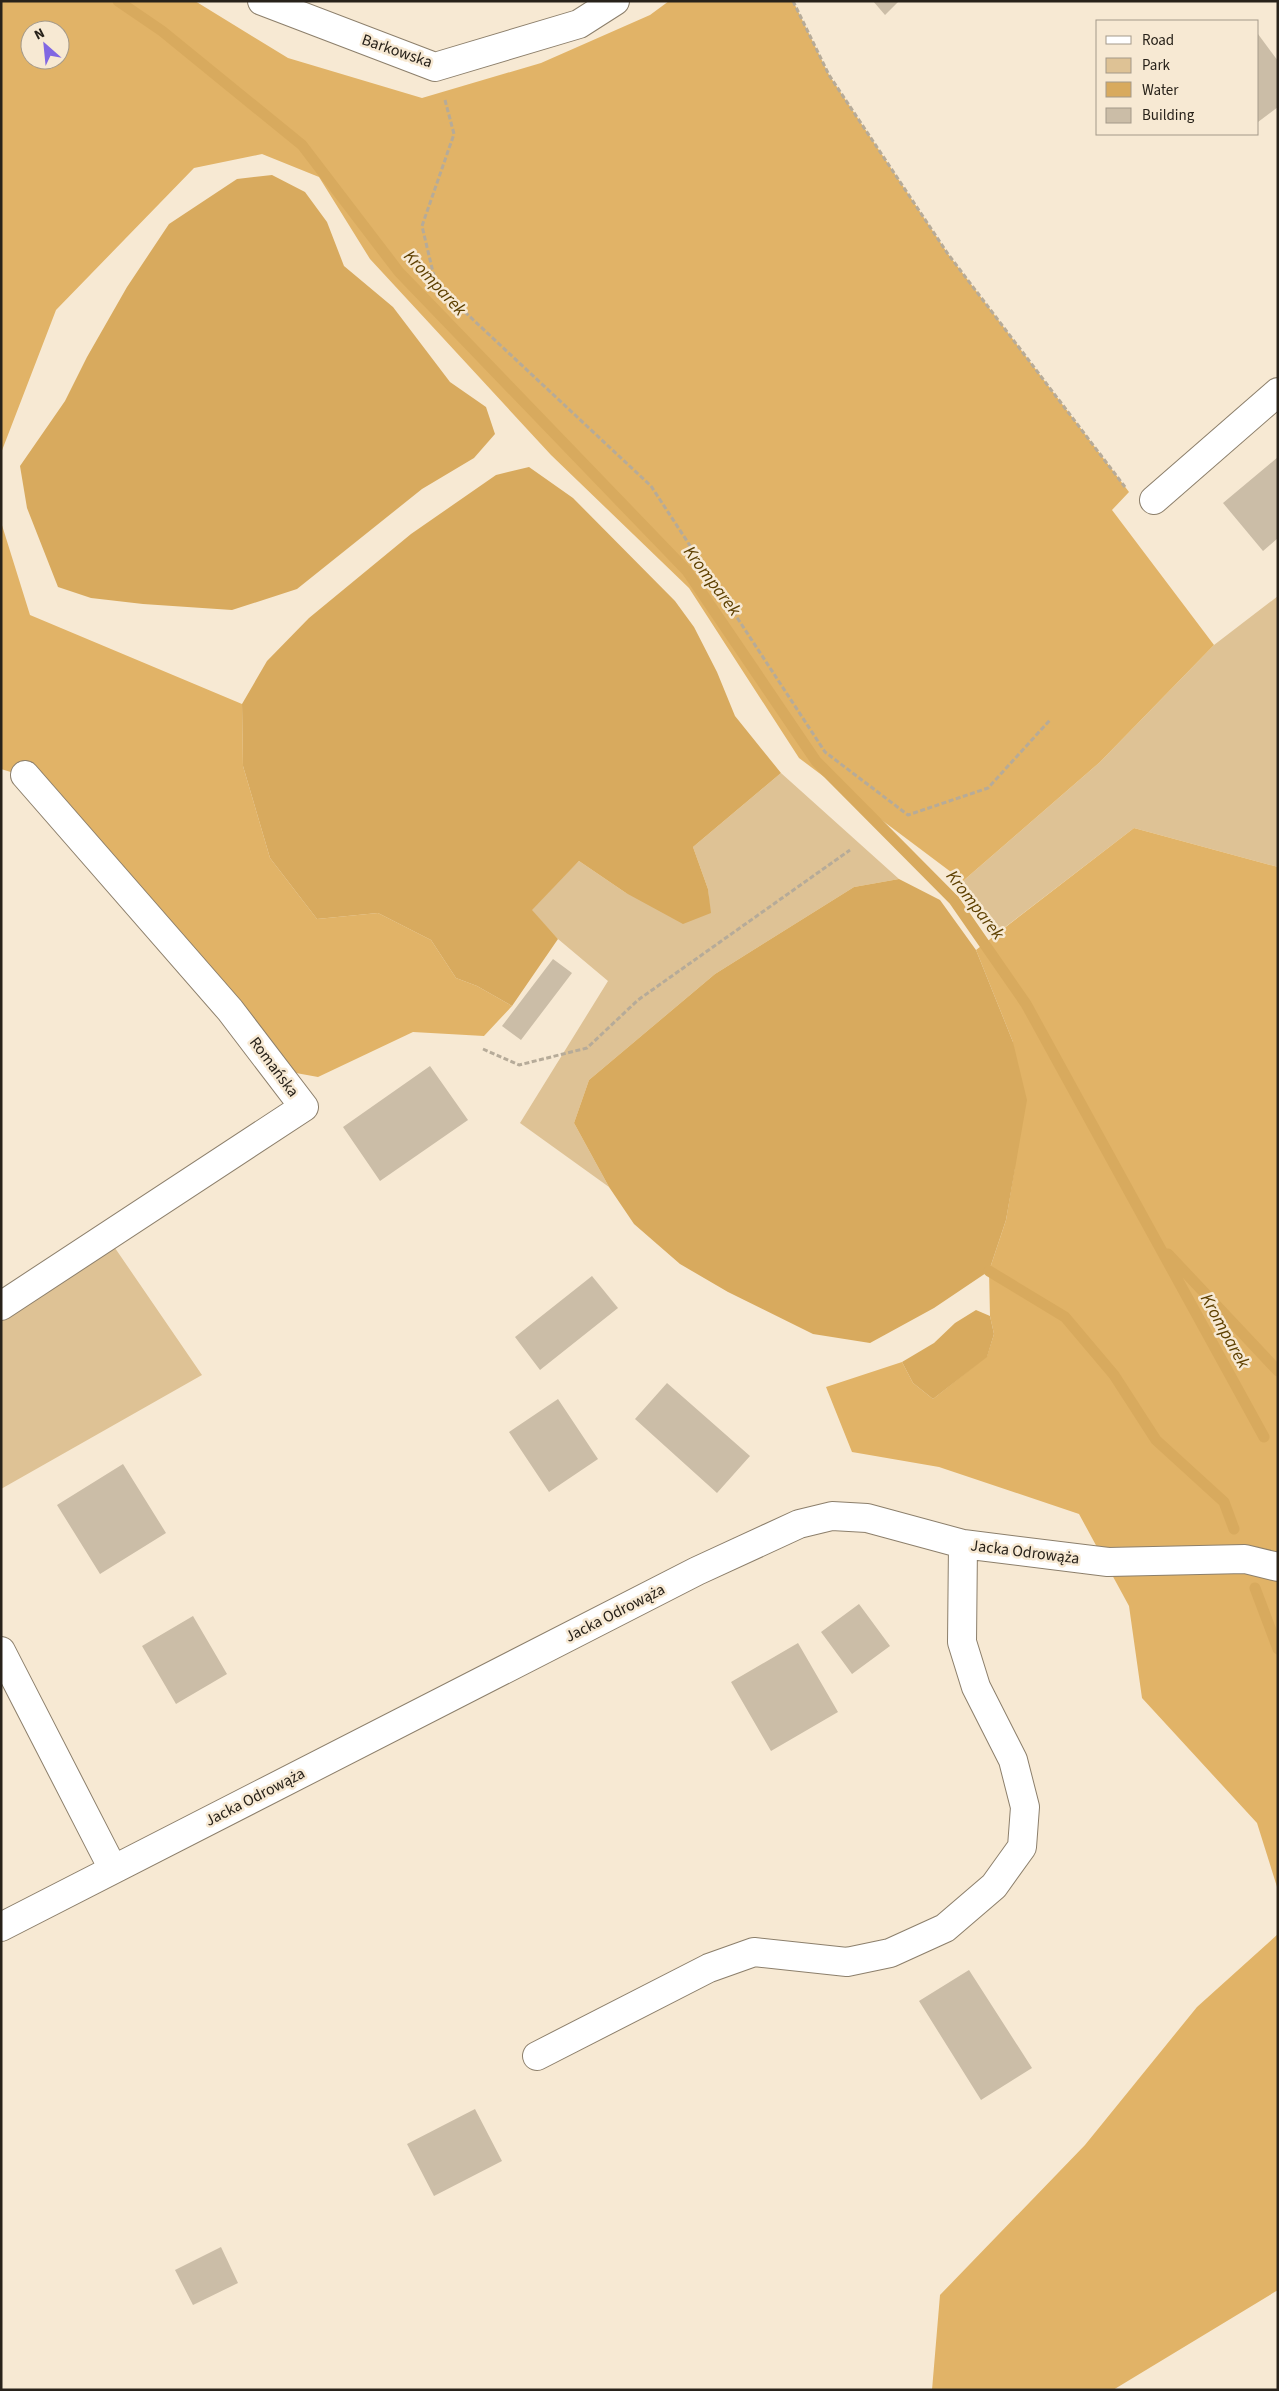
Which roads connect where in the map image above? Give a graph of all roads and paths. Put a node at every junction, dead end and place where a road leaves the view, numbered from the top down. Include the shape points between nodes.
1 (262, 1) edge
2 (615, 1) edge
3 (793, 1) edge
4 (435, 67) junction
5 (1278, 392) edge
6 (1154, 500) joint
7 (1050, 720) dead end
8 (25, 775) dead end
9 (850, 850) dead end
10 (484, 1049) dead end
11 (1, 1306) edge
12 (963, 1544) junction
13 (1278, 1567) edge
14 (1, 1651) edge
15 (113, 1869) junction
16 (1, 1927) edge
17 (537, 2056) dead end

1 - 4 street, Barkowska
2 - 4 street, Barkowska via 580,24
3 - 6 path via 830,75 948,254 1128,492
4 - 7 path via 454,134 422,226 436,285 652,486 825,752 908,815 988,788
5 - 6 street
8 - 11 street, Romańska via 230,1010 304,1108
9 - 10 path via 638,1000 587,1048 519,1064
12 - 13 street, Jacka Odrowąża via 1108,1562 1245,1558
12 - 15 street, Jacka Odrowąża via 867,1518 832,1516 799,1524 698,1571
12 - 17 street via 962,1642 976,1688 1013,1760 1025,1807 1022,1847 994,1886 945,1928 890,1953 847,1962 754,1952 709,1968
14 - 15 street
15 - 16 street, Jacka Odrowąża

